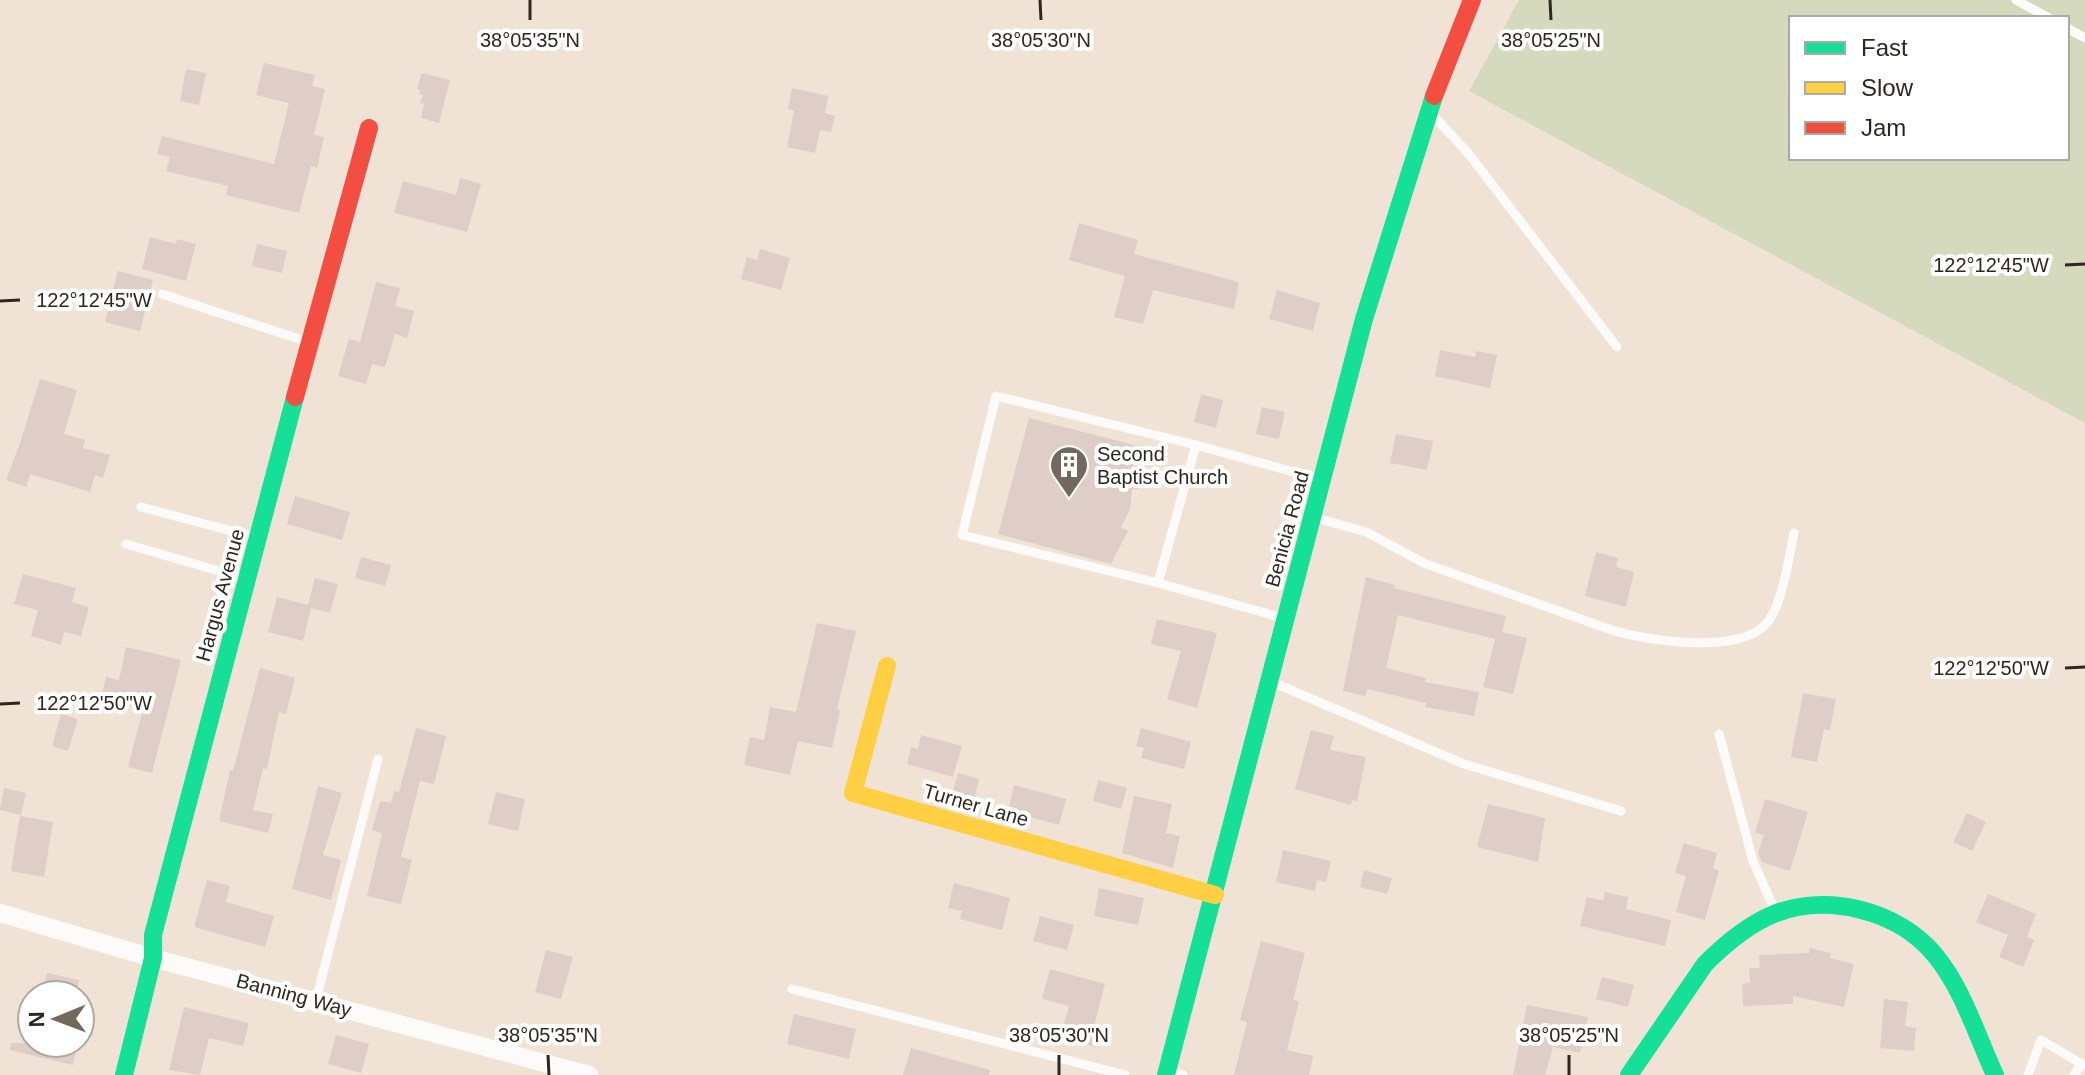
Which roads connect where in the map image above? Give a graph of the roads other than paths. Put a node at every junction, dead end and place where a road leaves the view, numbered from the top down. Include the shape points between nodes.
1 (1472, 0) edge
2 (2016, 0) edge
3 (2045, 16) edge
4 (1428, 110) junction
5 (369, 128) dead end
6 (162, 294) dead end
7 (311, 344) junction
8 (1617, 347) dead end
9 (1196, 445) junction
10 (1322, 480) junction
11 (141, 507) dead end
12 (1313, 517) junction
13 (1794, 533) dead end
14 (257, 538) junction
15 (126, 544) dead end
16 (246, 579) junction
17 (1158, 583) junction
18 (1286, 619) junction
19 (887, 666) dead end
20 (1270, 682) junction
21 (1719, 734) dead end
22 (378, 759) dead end
23 (1621, 811) dead end
24 (1215, 895) junction
25 (0, 913) edge
26 (1776, 913) junction
27 (153, 958) junction
28 (792, 989) dead end
29 (316, 1000) junction
30 (2084, 1065) edge
31 (1172, 1073) edge
32 (124, 1075) edge
33 (589, 1075) edge
34 (1125, 1075) edge
35 (1629, 1075) edge
36 (1995, 1075) edge
37 (2028, 1075) edge
38 (2074, 1075) edge

1 - 4 street, Benicia Road
2 - 3 lane
4 - 8 lane via 1468,153
4 - 10 street, Benicia Road
5 - 7 street, Hargus Avenue
6 - 7 lane
7 - 14 street, Hargus Avenue
9 - 10 lane
9 - 17 lane
9 - 17 lane via 996,396 962,535
10 - 12 street, Benicia Road
11 - 14 lane
12 - 13 lane via 1366,532 1426,564 1609,629 1668,640 1741,638 1765,625 1777,603
12 - 18 street, Benicia Road
14 - 16 street, Hargus Avenue
15 - 16 lane
16 - 27 street, Hargus Avenue via 153,935
17 - 18 lane
18 - 20 street, Benicia Road
19 - 24 street, Turner Lane via 853,793
20 - 23 lane via 1464,764
20 - 24 street, Benicia Road
21 - 26 lane via 1753,861
22 - 29 lane
24 - 31 street, Benicia Road
25 - 27 street, Banning Way
26 - 35 street via 1737,936 1705,964
26 - 36 street via 1841,907 1902,926 1935,955
27 - 29 street, Banning Way
27 - 32 street, Hargus Avenue
28 - 34 lane
29 - 33 street, Banning Way
30 - 37 lane via 2041,1040
30 - 38 lane

